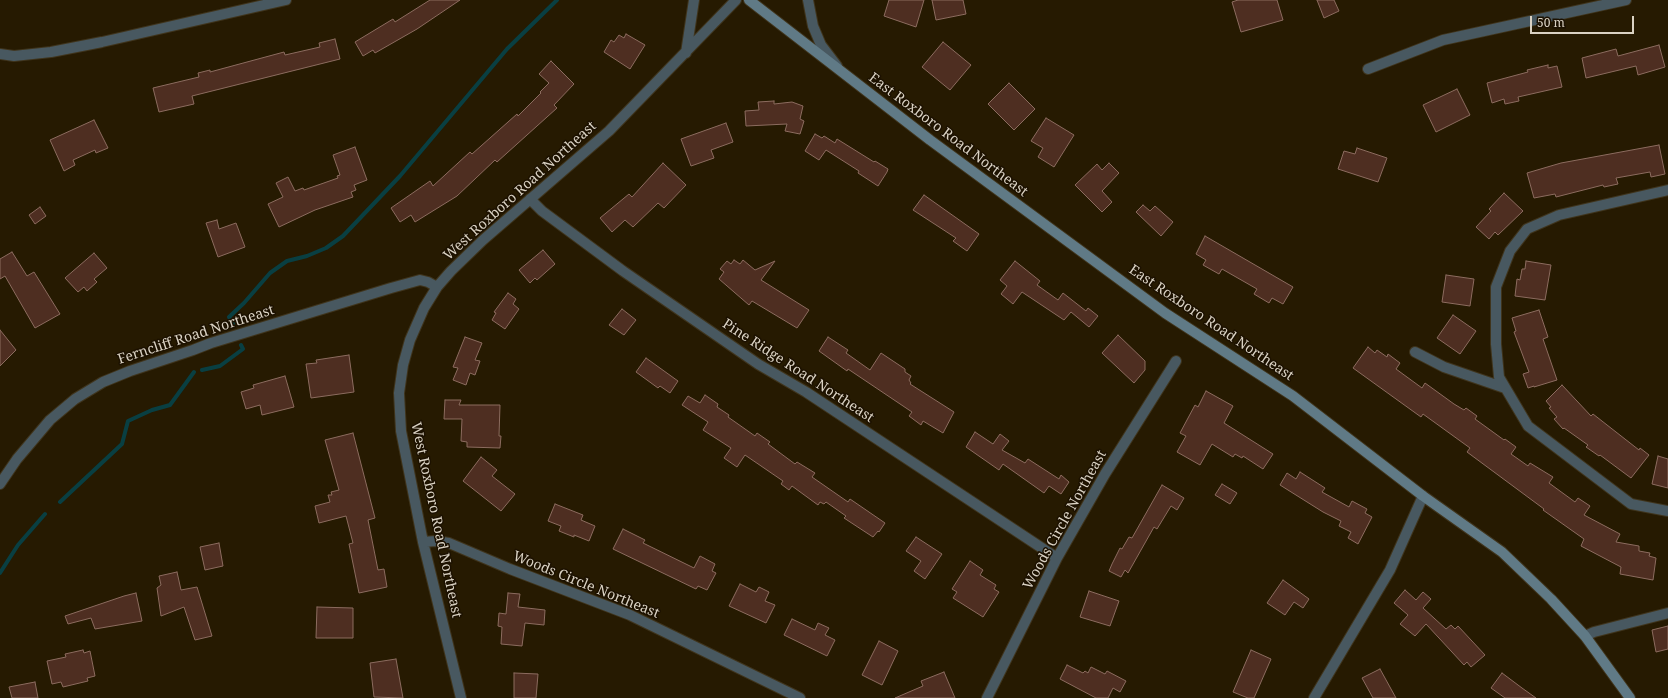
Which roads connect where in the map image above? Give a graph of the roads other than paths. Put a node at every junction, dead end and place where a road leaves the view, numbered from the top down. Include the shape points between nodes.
1 (286, 0) edge
2 (694, 0) edge
3 (736, 0) edge
4 (749, 0) edge
5 (808, 0) edge
6 (1626, 0) edge
7 (686, 53) junction
8 (0, 54) edge
9 (1368, 69) dead end
10 (839, 70) junction
11 (1668, 190) edge
12 (530, 199) junction
13 (437, 287) junction
14 (1414, 352) dead end
15 (1176, 361) dead end
16 (1505, 388) junction
17 (0, 484) edge
18 (1423, 496) junction
19 (1668, 511) edge
20 (423, 542) junction
21 (1057, 558) junction
22 (1668, 613) edge
23 (1585, 636) junction
24 (461, 698) edge
25 (800, 698) edge
26 (987, 698) edge
27 (1314, 698) edge
28 (1630, 698) edge

1 - 8 street via 51,52 14,56
2 - 7 street
3 - 7 street, West Roxboro Road Northeast
4 - 10 main road, East Roxboro Road Northeast
5 - 10 street via 813,26 821,45
6 - 9 street via 1442,40
7 - 12 street, West Roxboro Road Northeast via 609,131
10 - 18 main road, East Roxboro Road Northeast via 1165,312 1293,396
11 - 16 street via 1559,215 1527,229 1510,251 1496,287 1496,351 1499,377
12 - 13 street, West Roxboro Road Northeast via 478,245
12 - 21 street, Pine Ridge Road Northeast via 542,211 623,271 758,364 813,396
13 - 17 street, Ferncliff Road Northeast via 420,280 391,288 211,343 103,382 75,399 50,420
13 - 20 street, West Roxboro Road Northeast via 424,308 410,340 399,393 401,431
14 - 16 street via 1444,367
15 - 21 street, Woods Circle Northeast via 1105,474
16 - 19 street via 1528,426 1631,504
18 - 23 main road, East Roxboro Road Northeast via 1502,552
18 - 27 street via 1390,570
20 - 24 street, West Roxboro Road Northeast
20 - 25 street, Woods Circle Northeast via 449,543 630,615
21 - 26 street, Woods Circle Northeast
22 - 23 street
23 - 28 main road, East Roxboro Road Northeast

